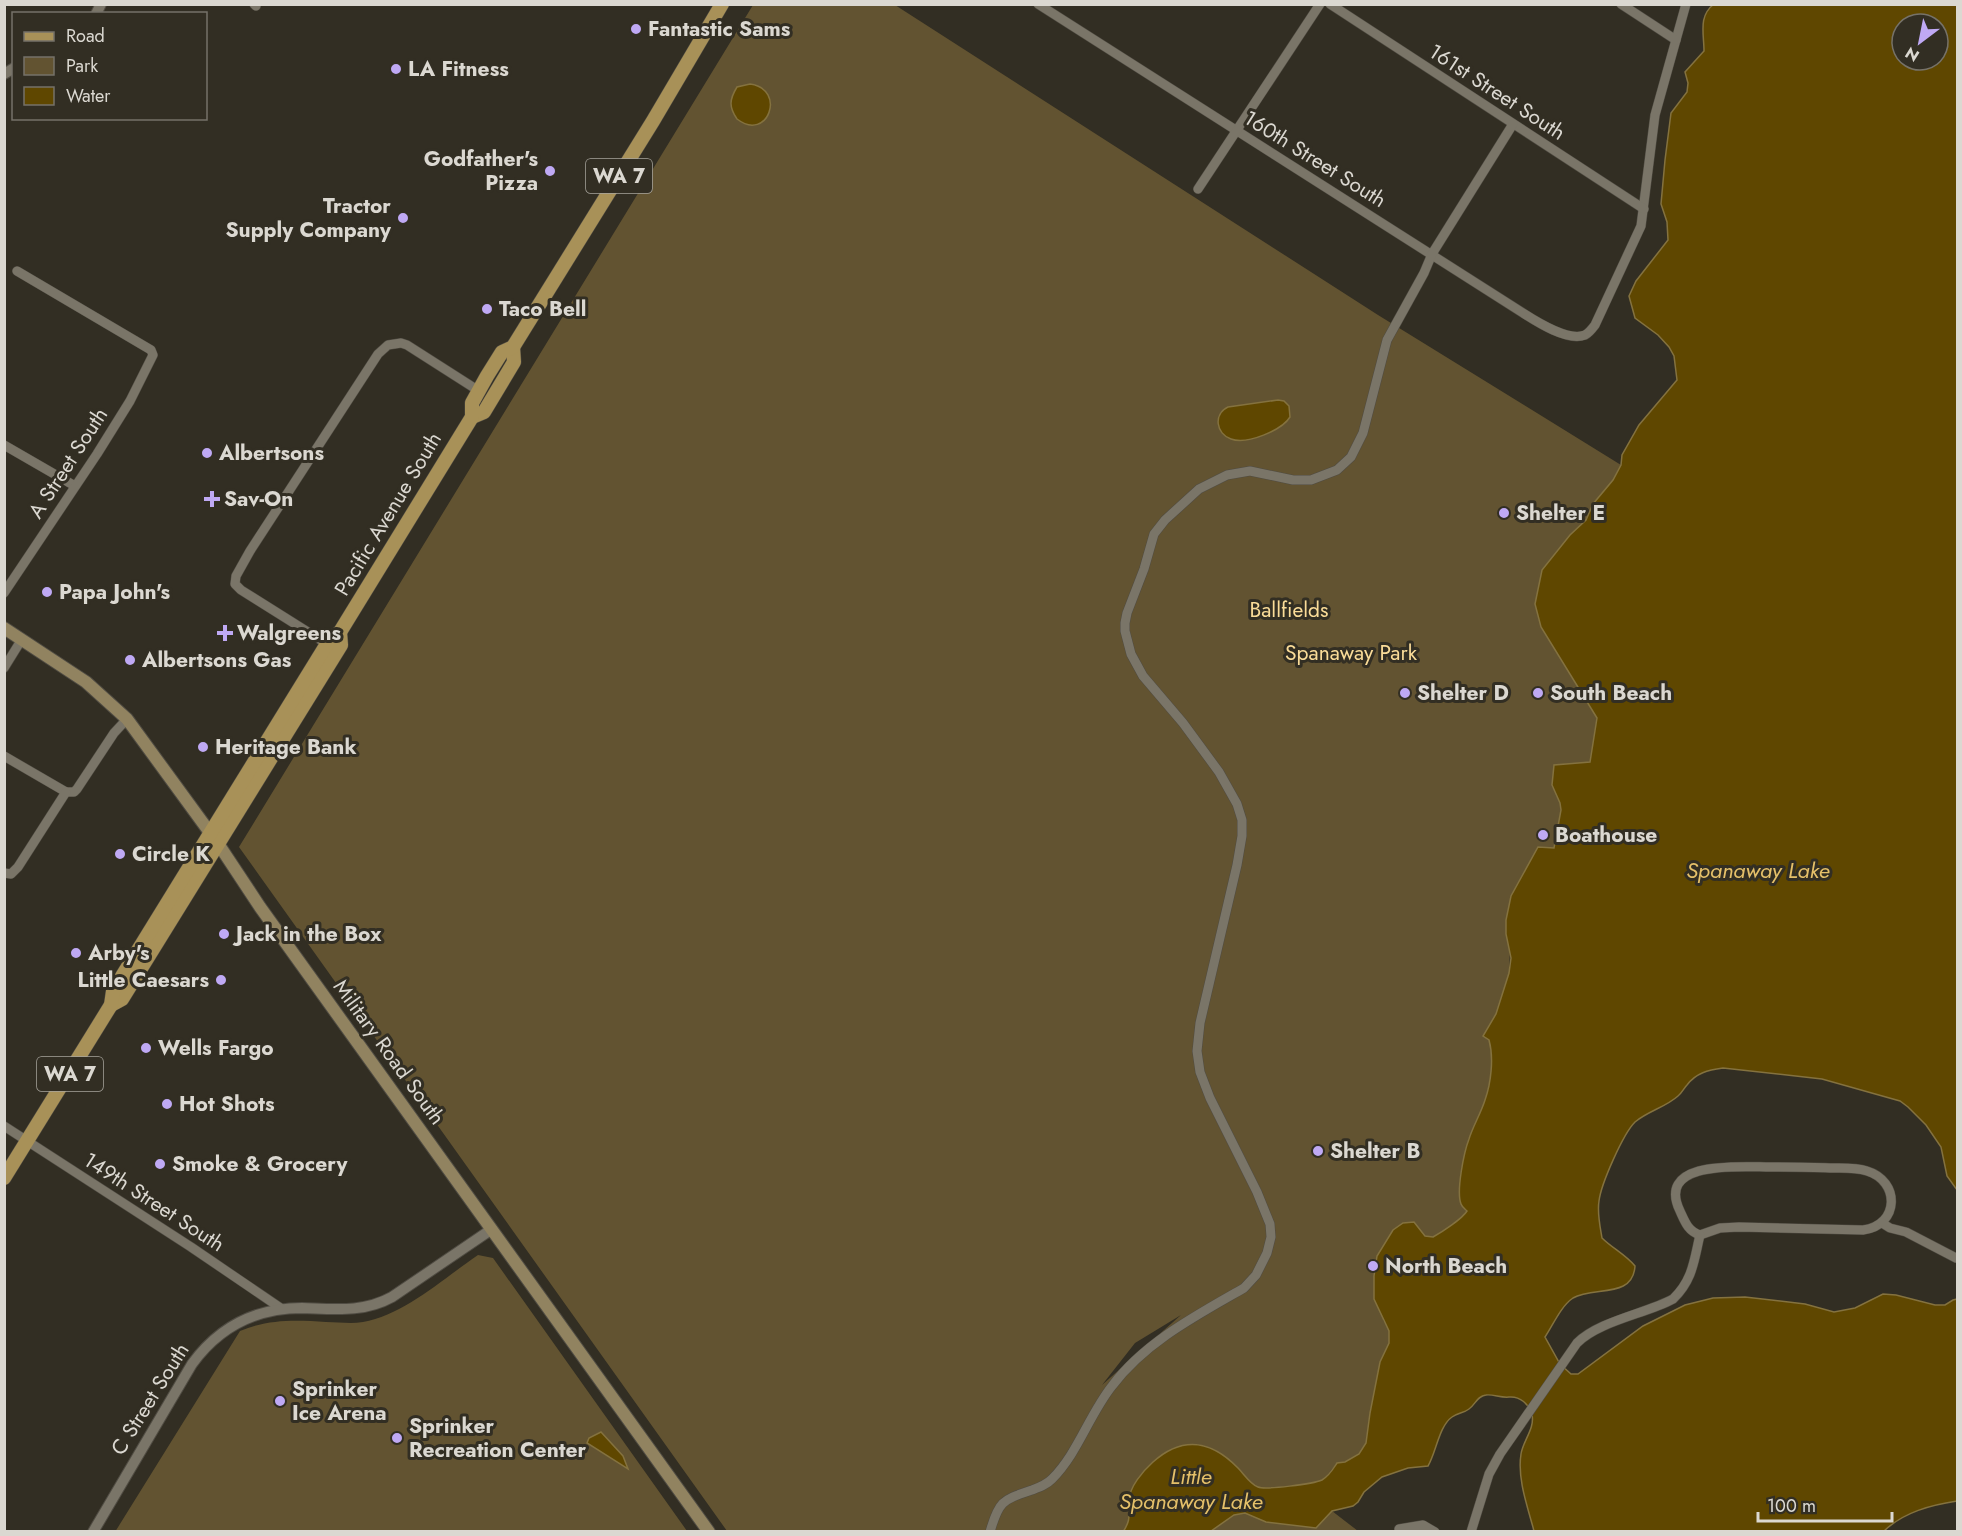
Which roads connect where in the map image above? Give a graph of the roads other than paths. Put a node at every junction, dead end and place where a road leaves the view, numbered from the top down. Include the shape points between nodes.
1 (722, 4) edge
2 (1038, 4) edge
3 (1320, 4) edge
4 (1330, 4) edge
5 (1621, 4) edge
6 (1686, 4) edge
7 (1053, 9) edge
8 (1676, 40) junction
9 (1514, 124) junction
10 (1236, 131) junction
11 (1198, 189) dead end
12 (1644, 209) junction
13 (1432, 254) junction
14 (17, 271) dead end
15 (513, 346) junction
16 (479, 391) junction
17 (472, 417) junction
18 (4, 445) edge
19 (75, 486) junction
20 (4, 593) edge
21 (4, 628) edge
22 (340, 632) junction
23 (22, 639) junction
24 (327, 644) junction
25 (4, 668) edge
26 (127, 719) junction
27 (4, 756) edge
28 (66, 792) junction
29 (215, 839) junction
30 (8, 874) edge
31 (4, 1126) edge
32 (28, 1141) junction
33 (4, 1178) edge
34 (1882, 1223) junction
35 (492, 1229) junction
36 (1700, 1235) junction
37 (1956, 1258) edge
38 (282, 1309) junction
39 (1399, 1529) dead end
40 (93, 1532) edge
41 (709, 1532) edge
42 (990, 1532) edge
43 (1435, 1532) edge
44 (1471, 1532) edge

1 - 15 main road, Pacific Avenue South / WA 7
2 - 7 street, 160th Street South
3 - 10 street
4 - 9 street, 161st Street South
5 - 8 street
6 - 8 street
7 - 10 street, 160th Street South
8 - 12 street via 1655,115
9 - 12 street, 161st Street South
9 - 13 street
10 - 11 street
10 - 13 street, 160th Street South
12 - 13 street, 160th Street South via 1638,235 1600,315 1589,332 1577,337 1548,328
13 - 42 street via 1387,340 1363,433 1351,457 1336,470 1311,480 1250,471 1227,475 1199,489 1154,534 1127,613 1125,631 1143,676 1219,772 1240,811 1242,836 1197,1051 1210,1098 1266,1212 1271,1237 1256,1275 1244,1288 1188,1320 1123,1372 1060,1470 1045,1485 1003,1502 994,1515
14 - 19 street, A Street South via 151,350 153,355 130,400
15 - 16 main road, Pacific Avenue South / WA 7 via 502,352
15 - 17 main road, Pacific Avenue South / WA 7 via 514,362 484,411
16 - 17 main road, Pacific Avenue South / WA 7 via 472,403
16 - 24 street via 407,345 384,347 250,551 235,584
17 - 22 main road, Pacific Avenue South / WA 7
18 - 19 street
19 - 20 street, A Street South
21 - 23 main road, Military Road South
22 - 24 main road, Pacific Avenue South / WA 7
22 - 29 main road, Pacific Avenue South / WA 7 via 341,645
23 - 25 street
23 - 26 main road, Military Road South via 86,682
24 - 29 main road, Pacific Avenue South / WA 7
26 - 28 street via 77,789
26 - 29 main road, Military Road South
27 - 28 street
28 - 30 street via 18,867
29 - 32 main road, Pacific Avenue South / WA 7 via 113,991 111,1005
29 - 35 main road, Military Road South
31 - 32 street, 149th Street South
32 - 33 main road, Pacific Avenue South / WA 7
32 - 38 street, 149th Street South
34 - 36 street via 1863,1230 1726,1227
34 - 36 street via 1891,1209 1890,1192 1884,1182 1867,1171 1709,1168 1687,1176 1675,1191 1687,1226
34 - 37 street
35 - 38 street, C Street South via 379,1304 344,1310
35 - 41 main road, Military Road South
36 - 44 street via 1692,1274 1673,1299 1587,1334 1577,1343 1489,1474
38 - 40 street, C Street South via 255,1314 230,1326 199,1354
39 - 43 street via 1423,1525

